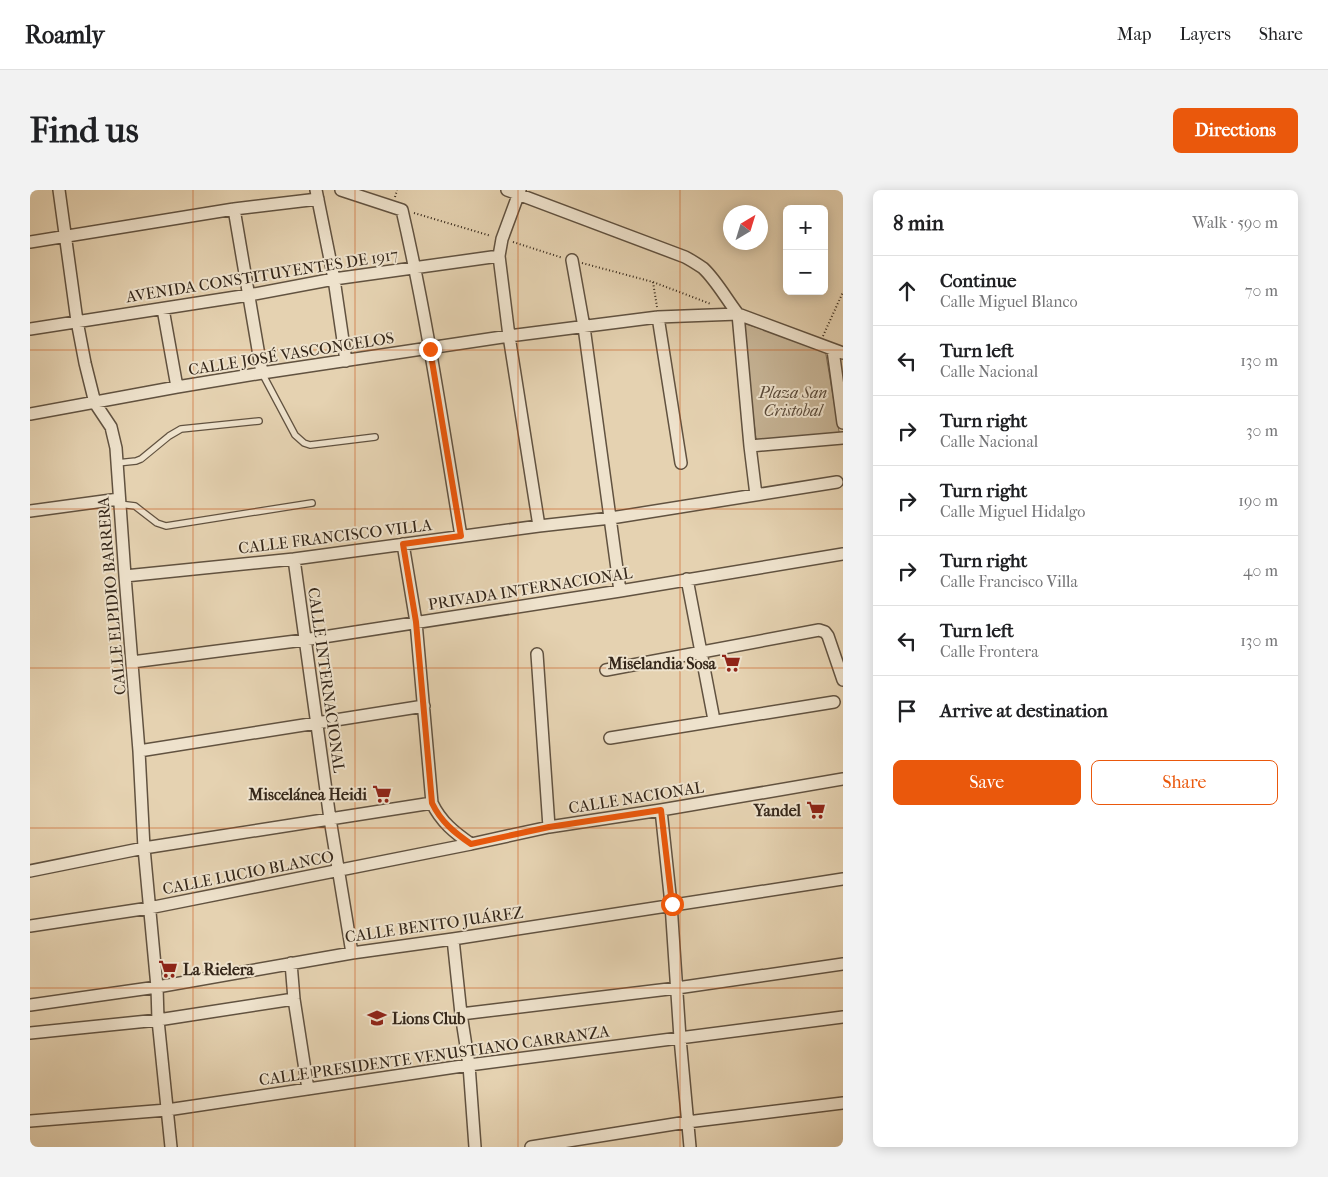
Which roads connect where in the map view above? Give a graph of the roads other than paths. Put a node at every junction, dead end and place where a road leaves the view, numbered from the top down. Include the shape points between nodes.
1 (59, 190) edge
2 (341, 190) edge
3 (507, 190) edge
4 (519, 192) edge
5 (317, 194) edge
6 (234, 210) junction
7 (66, 236) junction
8 (30, 242) edge
9 (499, 256) junction
10 (572, 260) road end
11 (415, 267) junction
12 (334, 279) junction
13 (248, 295) junction
14 (163, 309) junction
15 (738, 314) junction
16 (658, 317) junction
17 (77, 321) junction
18 (584, 327) junction
19 (30, 329) edge
20 (509, 336) junction
21 (430, 349) junction
22 (838, 351) edge
23 (346, 361) junction
24 (262, 373) junction
25 (177, 387) junction
26 (94, 403) junction
27 (30, 414) edge
28 (259, 421) dead end
29 (843, 423) edge
30 (375, 437) dead end
31 (843, 438) edge
32 (750, 446) junction
33 (117, 463) junction
34 (681, 463) dead end
35 (837, 482) dead end
36 (756, 495) junction
37 (119, 501) junction
38 (312, 503) dead end
39 (30, 511) edge
40 (611, 518) junction
41 (539, 526) junction
42 (461, 536) junction
43 (403, 544) junction
44 (843, 554) edge
45 (294, 559) junction
46 (124, 576) junction
47 (687, 579) junction
48 (620, 591) junction
49 (416, 622) junction
50 (304, 640) junction
51 (700, 653) junction
52 (537, 654) dead end
53 (132, 662) junction
54 (606, 670) dead end
55 (843, 680) edge
56 (834, 702) dead end
57 (424, 706) junction
58 (714, 720) junction
59 (316, 723) junction
60 (610, 738) dead end
61 (139, 751) junction
62 (843, 779) edge
63 (432, 803) junction
64 (661, 810) junction
65 (330, 819) junction
66 (549, 827) junction
67 (471, 844) junction
68 (144, 848) junction
69 (338, 870) junction
70 (30, 871) edge
71 (843, 878) edge
72 (672, 904) junction
73 (149, 908) junction
74 (30, 926) edge
75 (453, 939) junction
76 (352, 953) junction
77 (291, 963) junction
78 (843, 964) edge
79 (157, 987) junction
80 (676, 988) junction
81 (294, 1000) junction
82 (30, 1005) edge
83 (461, 1014) junction
84 (843, 1017) edge
85 (158, 1020) junction
86 (30, 1033) edge
87 (680, 1038) junction
88 (470, 1065) junction
89 (308, 1089) junction
90 (843, 1103) edge
91 (167, 1110) junction
92 (30, 1121) edge
93 (688, 1122) junction
94 (171, 1147) edge
95 (475, 1147) edge
96 (531, 1147) edge
97 (690, 1147) edge

1 - 7 street, CALLE ELPIDIO BARRERA
2 - 11 street via 402,210
3 - 4 street
4 - 9 street
4 - 15 street via 691,260 711,276
5 - 6 street
5 - 12 street
6 - 7 street
6 - 13 street
7 - 8 street
7 - 17 street, CALLE ELPIDIO BARRERA
9 - 11 street, AVENIDA CONSTITUYENTES DE 1917
9 - 20 street
10 - 18 street
11 - 12 street, AVENIDA CONSTITUYENTES DE 1917
11 - 21 street
12 - 13 street, AVENIDA CONSTITUYENTES DE 1917
12 - 23 street
13 - 14 street, AVENIDA CONSTITUYENTES DE 1917
13 - 24 street
14 - 17 street, AVENIDA CONSTITUYENTES DE 1917
14 - 25 street
15 - 16 street, CALLE JOSÉ VASCONCELOS
15 - 22 street
15 - 32 street
16 - 18 street, CALLE JOSÉ VASCONCELOS
16 - 34 street
17 - 19 street, AVENIDA CONSTITUYENTES DE 1917
17 - 26 street, CALLE ELPIDIO BARRERA
18 - 20 street, CALLE JOSÉ VASCONCELOS
18 - 40 street
20 - 21 street, CALLE JOSÉ VASCONCELOS
20 - 41 street
21 - 23 street, CALLE JOSÉ VASCONCELOS
21 - 42 street
22 - 29 street
23 - 24 street, CALLE JOSÉ VASCONCELOS
24 - 25 street, CALLE JOSÉ VASCONCELOS
24 - 30 lane via 295,435 304,443
25 - 26 street, CALLE JOSÉ VASCONCELOS
26 - 27 street, CALLE JOSÉ VASCONCELOS
26 - 33 street, CALLE ELPIDIO BARRERA via 113,432
28 - 33 lane via 181,429 141,459
31 - 32 street
32 - 36 street
33 - 37 street, CALLE ELPIDIO BARRERA
35 - 36 street, CALLE FRANCISCO VILLA
36 - 40 street, CALLE FRANCISCO VILLA
37 - 38 lane via 135,506 166,526
37 - 39 street
37 - 46 street, CALLE ELPIDIO BARRERA
40 - 41 street, CALLE FRANCISCO VILLA
40 - 48 street
41 - 42 street, CALLE FRANCISCO VILLA
42 - 43 street, CALLE FRANCISCO VILLA
43 - 45 street, CALLE FRANCISCO VILLA
43 - 49 street
44 - 47 street, PRIVADA INTERNACIONAL
45 - 46 street, CALLE FRANCISCO VILLA
45 - 50 street, CALLE INTERNACIONAL
46 - 53 street, CALLE ELPIDIO BARRERA
47 - 48 street, PRIVADA INTERNACIONAL
47 - 51 street
48 - 49 street, PRIVADA INTERNACIONAL
49 - 50 street, PRIVADA INTERNACIONAL
49 - 57 street
50 - 53 street, PRIVADA INTERNACIONAL
50 - 59 street, CALLE INTERNACIONAL
51 - 54 street
51 - 55 street via 819,630 828,636
51 - 58 street
52 - 66 street
53 - 61 street, CALLE ELPIDIO BARRERA
56 - 58 street
57 - 59 street
57 - 63 street
58 - 60 street
59 - 61 street
59 - 65 street, CALLE INTERNACIONAL
61 - 68 street, CALLE ELPIDIO BARRERA
62 - 64 street, CALLE NACIONAL
63 - 65 street
63 - 67 street via 442,820
64 - 66 street, CALLE NACIONAL
64 - 72 street
65 - 68 street
65 - 69 street, CALLE INTERNACIONAL
66 - 67 street, CALLE NACIONAL
67 - 69 street, CALLE LUCIO BLANCO
68 - 70 street
68 - 73 street, CALLE ELPIDIO BARRERA
69 - 73 street, CALLE LUCIO BLANCO
69 - 76 street, CALLE INTERNACIONAL
71 - 72 street, CALLE BENITO JUÁREZ
72 - 75 street, CALLE BENITO JUÁREZ
72 - 80 street
73 - 74 street, CALLE LUCIO BLANCO
73 - 79 street, CALLE ELPIDIO BARRERA
75 - 76 street, CALLE BENITO JUÁREZ
75 - 83 street
76 - 77 street, CALLE BENITO JUÁREZ
77 - 79 street, CALLE BENITO JUÁREZ
77 - 81 street
78 - 80 street
79 - 82 street, CALLE BENITO JUÁREZ
79 - 85 street, CALLE ELPIDIO BARRERA
80 - 83 street
80 - 87 street
81 - 85 street
81 - 89 street
83 - 88 street
84 - 87 street, CALLE PRESIDENTE VENUSTIANO CARRANZA
85 - 86 street
85 - 91 street
87 - 88 street, CALLE PRESIDENTE VENUSTIANO CARRANZA
87 - 93 street
88 - 89 street, CALLE PRESIDENTE VENUSTIANO CARRANZA
88 - 95 street
89 - 91 street, CALLE PRESIDENTE VENUSTIANO CARRANZA
90 - 93 street
91 - 92 street, CALLE PRESIDENTE VENUSTIANO CARRANZA
91 - 94 street
93 - 96 street
93 - 97 street

